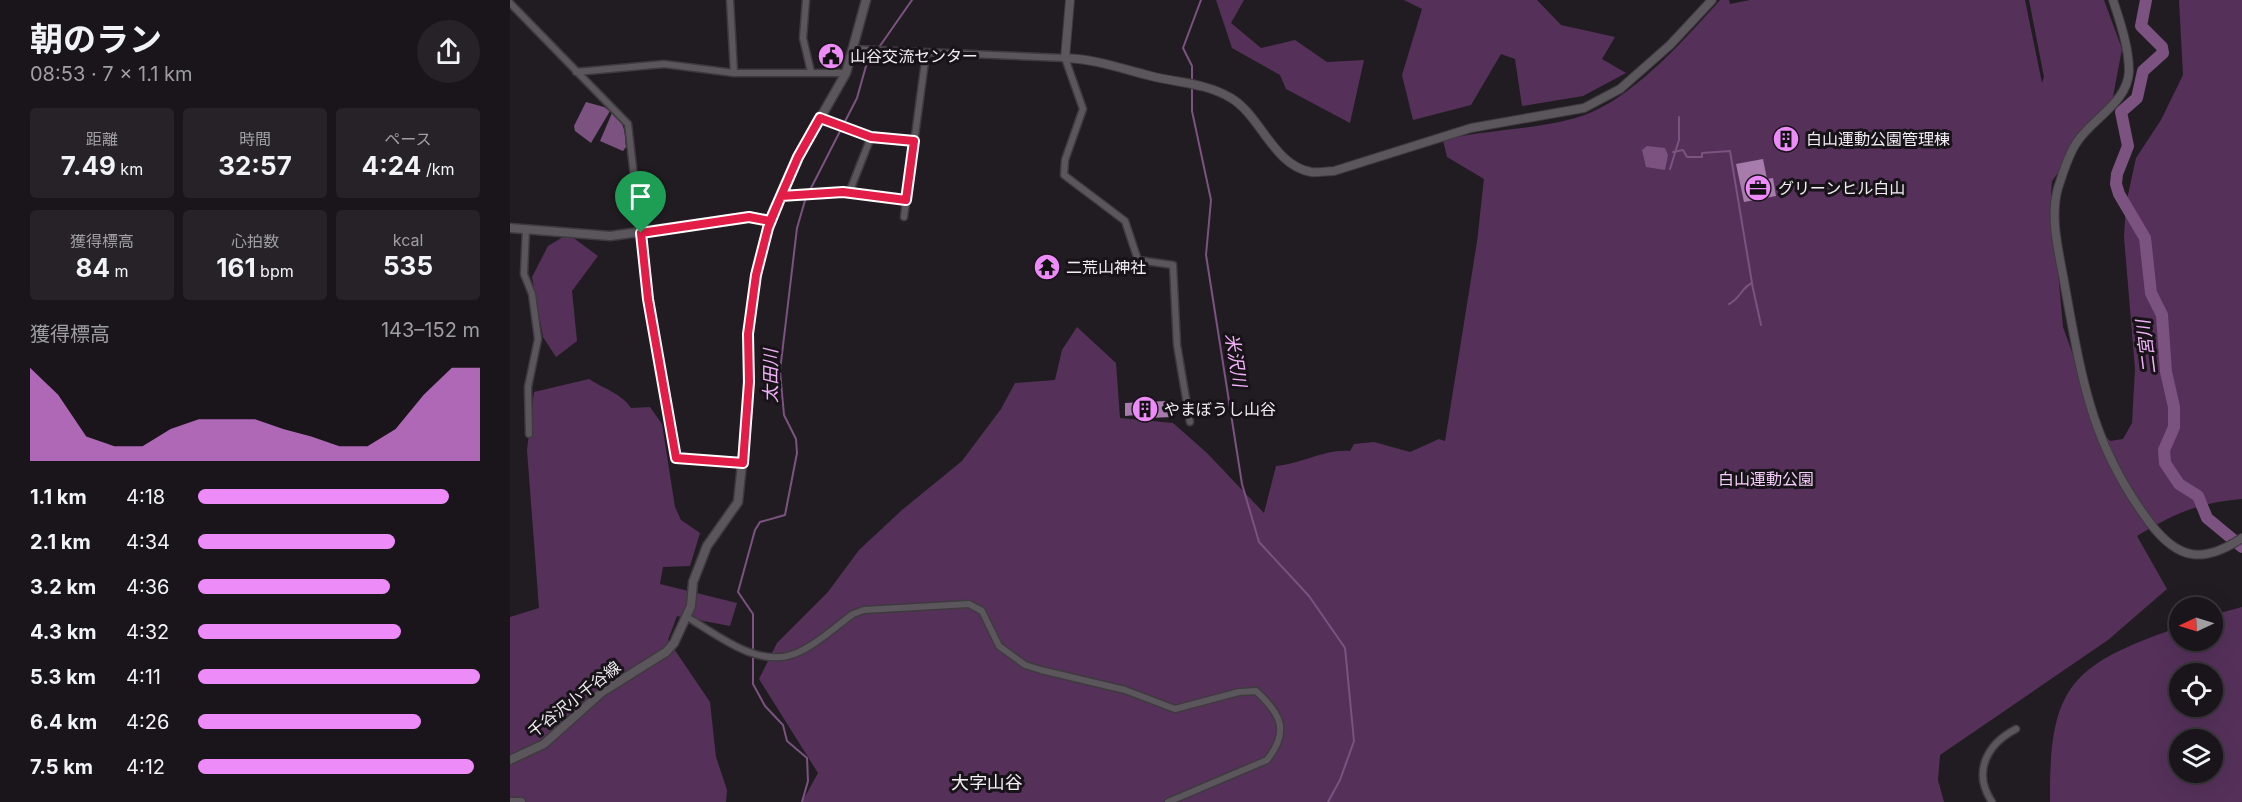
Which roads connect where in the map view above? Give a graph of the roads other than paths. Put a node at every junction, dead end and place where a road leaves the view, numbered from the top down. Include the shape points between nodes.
1 (730, 0) edge
2 (806, 0) edge
3 (866, 0) edge
4 (1070, 0) edge
5 (1712, 0) edge
6 (2113, 0) edge
7 (510, 3) edge
8 (852, 49) junction
9 (926, 54) junction
10 (1065, 58) junction
11 (576, 72) junction
12 (812, 72) junction
13 (735, 73) junction
14 (846, 73) junction
15 (820, 118) junction
16 (871, 137) junction
17 (914, 141) junction
18 (849, 193) junction
19 (781, 196) junction
20 (906, 200) junction
21 (904, 217) dead end
22 (770, 221) junction
23 (510, 228) edge
24 (526, 229) junction
25 (641, 233) junction
26 (1190, 422) dead end
27 (529, 434) dead end
28 (743, 463) junction
29 (2242, 538) edge
30 (687, 617) junction
31 (2016, 729) dead end
32 (510, 760) edge
33 (510, 802) edge
34 (521, 802) edge
35 (1168, 802) edge
36 (1992, 802) edge

1 - 13 street
2 - 12 street via 803,38
3 - 8 main road, 千谷沢小千谷線
4 - 10 street
5 - 10 street via 1670,45 1620,88 1584,108 1471,128 1334,171 1311,172 1289,161 1245,108 1230,97 1206,87 1090,59
6 - 29 street via 2127,50 2127,82 2124,91 2077,142 2060,182 2056,203 2056,233 2078,362 2093,420 2116,472 2168,544 2178,551 2202,556
7 - 11 street
8 - 9 street
8 - 14 main road, 千谷沢小千谷線
9 - 10 street
9 - 17 street
10 - 26 street via 1083,109 1065,160 1064,175 1125,221 1138,260 1173,265 1177,345
11 - 13 street via 664,64
11 - 25 street via 628,124
12 - 13 street
12 - 14 street
14 - 15 main road, 千谷沢小千谷線
15 - 16 street
15 - 19 main road, 千谷沢小千谷線
16 - 17 street
16 - 18 street
17 - 20 street
18 - 19 street
18 - 20 street
19 - 22 main road, 千谷沢小千谷線
20 - 21 street
22 - 25 main road via 749,217
22 - 28 main road, 千谷沢小千谷線 via 756,275 748,334
23 - 24 main road
24 - 25 main road via 610,236
24 - 27 street via 524,274 532,294 538,339 528,387
25 - 28 street via 648,299 676,458
28 - 30 main road, 千谷沢小千谷線 via 738,502 707,546 693,582
30 - 32 main road, 千谷沢小千谷線 via 666,652 602,693 544,744
30 - 35 street via 745,650 768,658 794,654 864,610 969,604 982,611 999,646 1024,665 1125,690 1175,708 1256,691 1278,717 1281,737 1276,749 1267,760
31 - 36 street via 1996,741 1983,762 1983,782
33 - 34 main road

